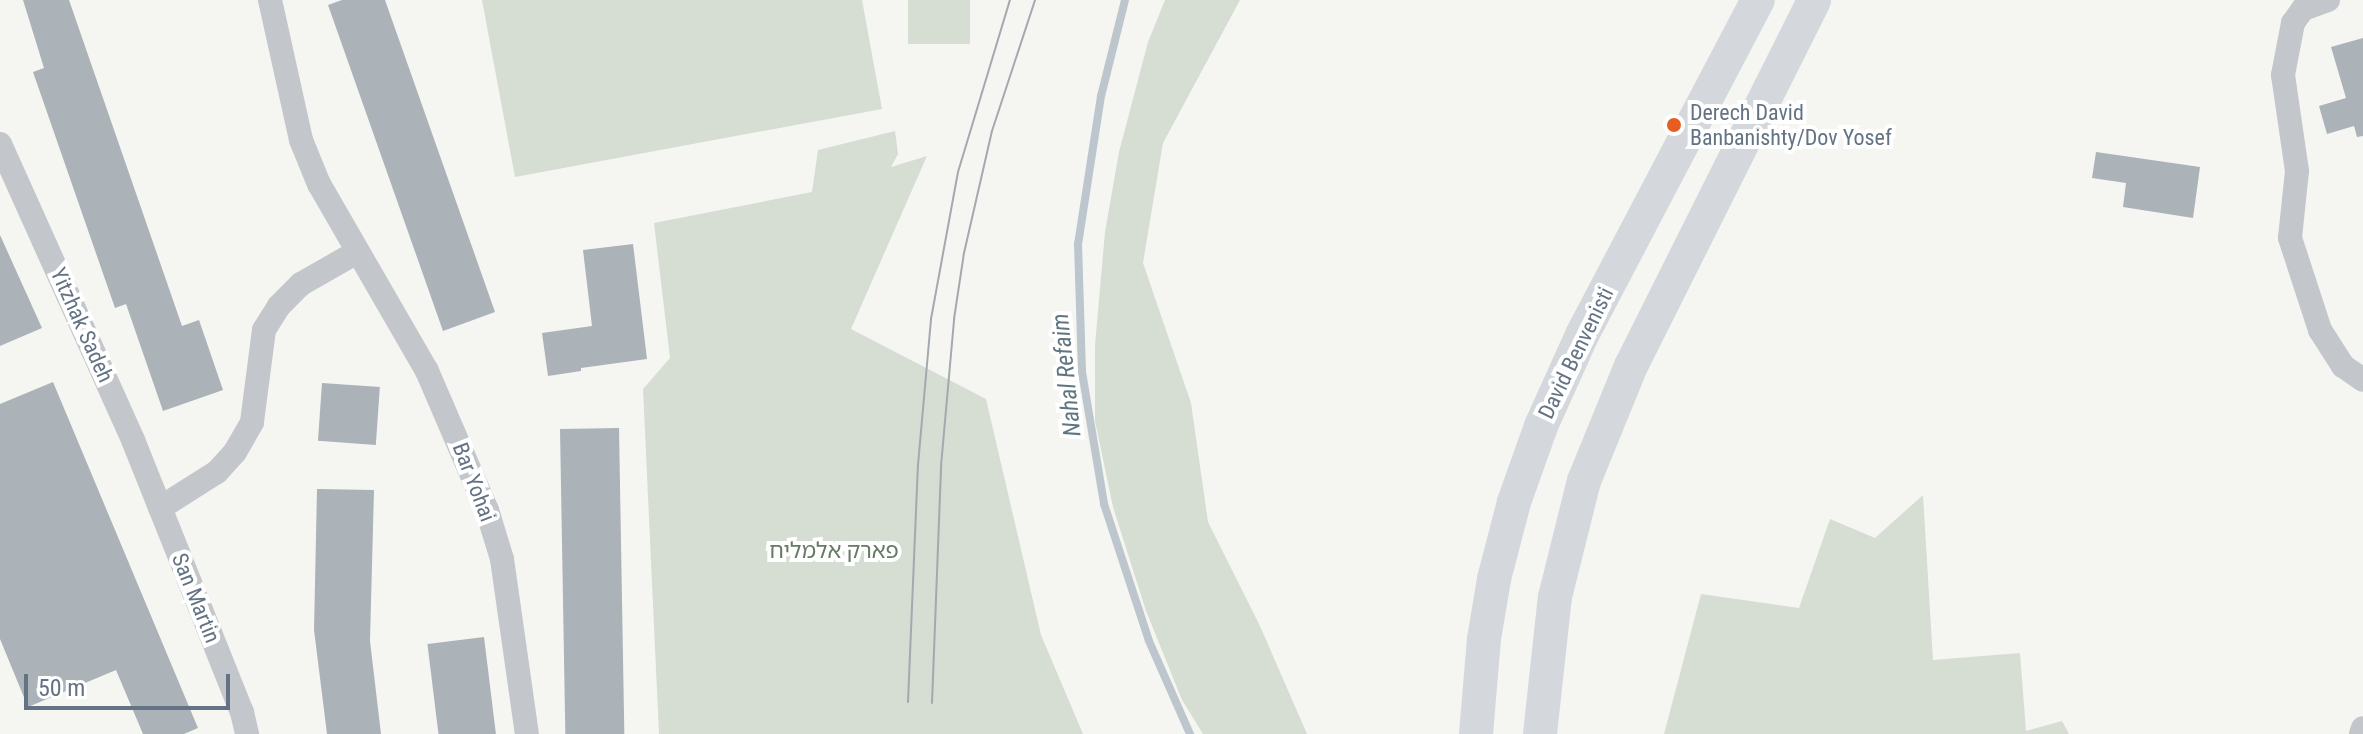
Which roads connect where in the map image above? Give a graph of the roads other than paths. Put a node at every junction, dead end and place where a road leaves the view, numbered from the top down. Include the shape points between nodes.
1 (270, 0) edge
2 (1758, 0) edge
3 (1814, 0) edge
4 (2328, 0) edge
5 (0, 144) edge
6 (357, 252) junction
7 (2363, 380) edge
8 (160, 508) junction
9 (2363, 728) edge
10 (247, 734) edge
11 (527, 734) edge
12 (1476, 734) edge
13 (1540, 734) edge
14 (2361, 734) edge

1 - 6 street, Bar Yohai via 301,140
2 - 12 main road, David Benvenisti via 1582,335 1541,426 1494,579
3 - 13 main road via 1631,366 1584,481 1555,597
4 - 7 street via 2303,9 2293,23 2283,75 2297,171 2290,238 2320,330 2343,366
5 - 8 street, Yitzhak Sadeh
6 - 8 street via 301,284 279,306 264,330 252,422 235,452 217,472
6 - 11 street, Bar Yohai via 427,371 487,510 502,559
8 - 10 street, San Martin
9 - 14 street

